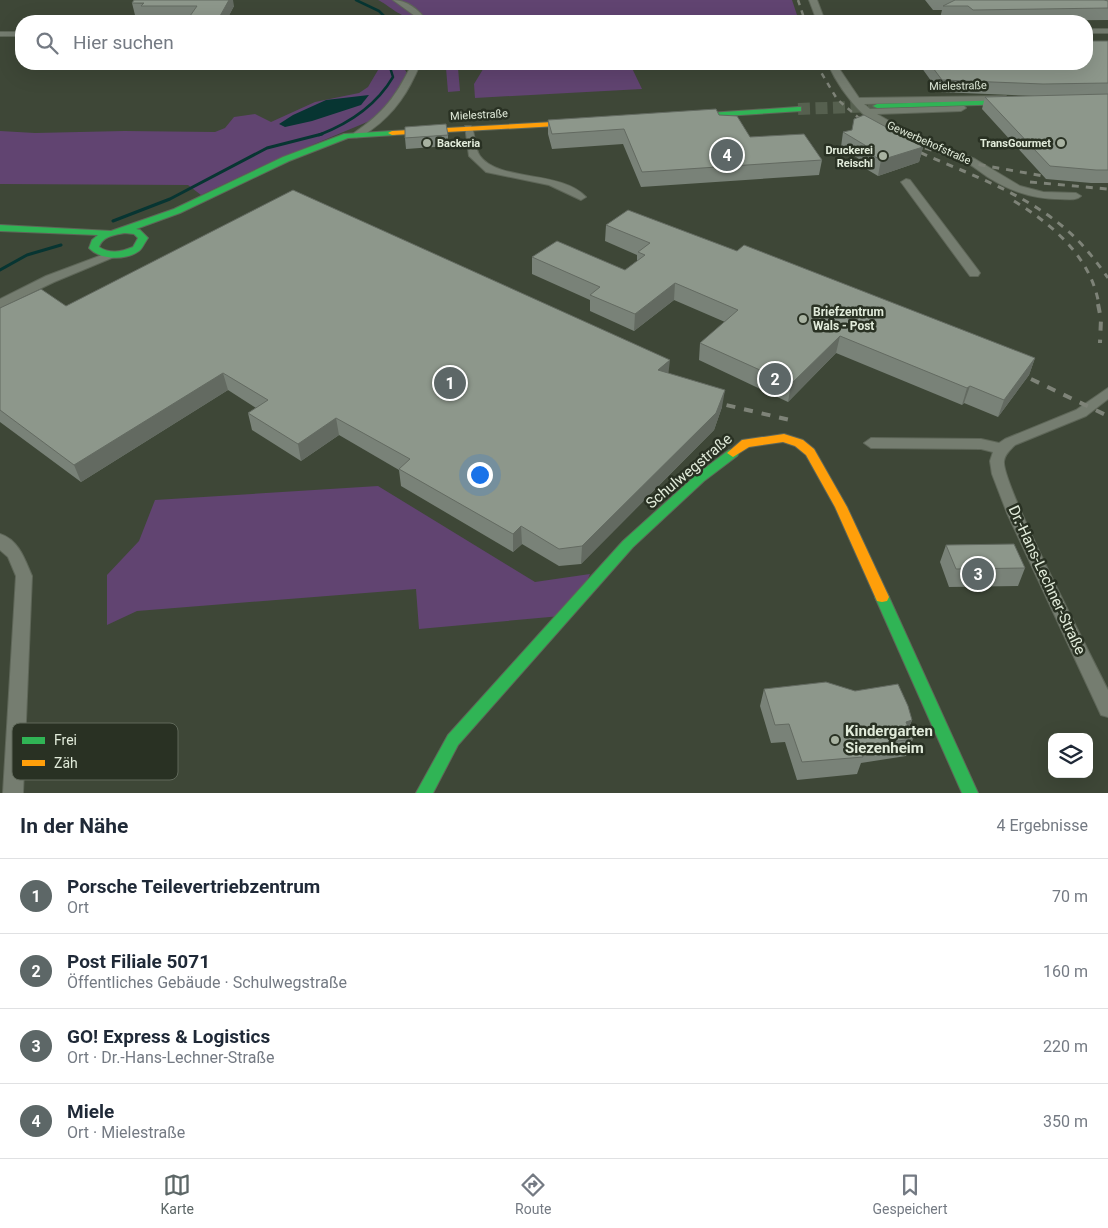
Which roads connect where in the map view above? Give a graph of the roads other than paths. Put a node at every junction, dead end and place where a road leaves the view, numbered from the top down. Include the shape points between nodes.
1 (397, 0) edge
2 (814, 0) edge
3 (419, 15) edge
4 (819, 15) edge
5 (1093, 30) edge
6 (1108, 31) edge
7 (0, 34) edge
8 (15, 34) edge
9 (413, 70) edge
10 (835, 70) edge
11 (1018, 101) junction
12 (856, 102) junction
13 (877, 106) tunnel mouth
14 (798, 109) tunnel mouth
15 (866, 112) junction
16 (682, 117) edge
17 (586, 122) edge
18 (468, 128) junction
19 (357, 135) junction
20 (906, 182) dead end
21 (1076, 196) dead end
22 (581, 197) dead end
23 (176, 211) junction
24 (0, 228) edge
25 (125, 230) junction
26 (65, 232) junction
27 (109, 233) junction
28 (143, 238) junction
29 (96, 244) junction
30 (110, 255) junction
31 (974, 273) dead end
32 (50, 279) junction
33 (0, 304) edge
34 (1108, 392) edge
35 (871, 443) dead end
36 (1002, 449) junction
37 (0, 540) edge
38 (1108, 709) edge
39 (17, 723) edge
40 (14, 780) edge
41 (13, 793) edge
42 (424, 793) edge
43 (970, 793) edge

1 - 3 street
2 - 4 street
5 - 6 street
7 - 8 street
9 - 19 street via 389,112
10 - 12 street, Gewerbehofstraße
11 - 12 street, Mielestraße
11 - 13 street, Mielestraße
11 - 15 street, Mielestraße
12 - 15 street, Gewerbehofstraße
14 - 16 street
15 - 21 street, Gewerbehofstraße via 905,135 976,164 1024,192 1041,196
17 - 18 street, Mielestraße
18 - 19 street, Mielestraße
18 - 22 street via 474,156 490,170 552,183
19 - 23 street, Mielestraße via 328,142 286,159
20 - 31 street
23 - 25 street, Mielestraße
23 - 28 street, Mielestraße
24 - 26 street
25 - 27 street, Mielestraße
25 - 28 street via 137,232
26 - 27 street
26 - 29 street
27 - 29 street, Mielestraße
28 - 30 street, Mielestraße via 134,250
29 - 30 street via 103,254
29 - 32 street
30 - 32 street
32 - 33 street
34 - 36 street via 1081,413 1019,437
35 - 36 street via 981,444
36 - 38 street, Dr.-Hans-Lechner-Straße via 997,461 1009,500
37 - 39 street via 15,554 24,576
40 - 41 street
42 - 43 street, Schulwegstraße via 452,740 628,544 700,478 746,443 784,438 799,443 810,452 841,507

